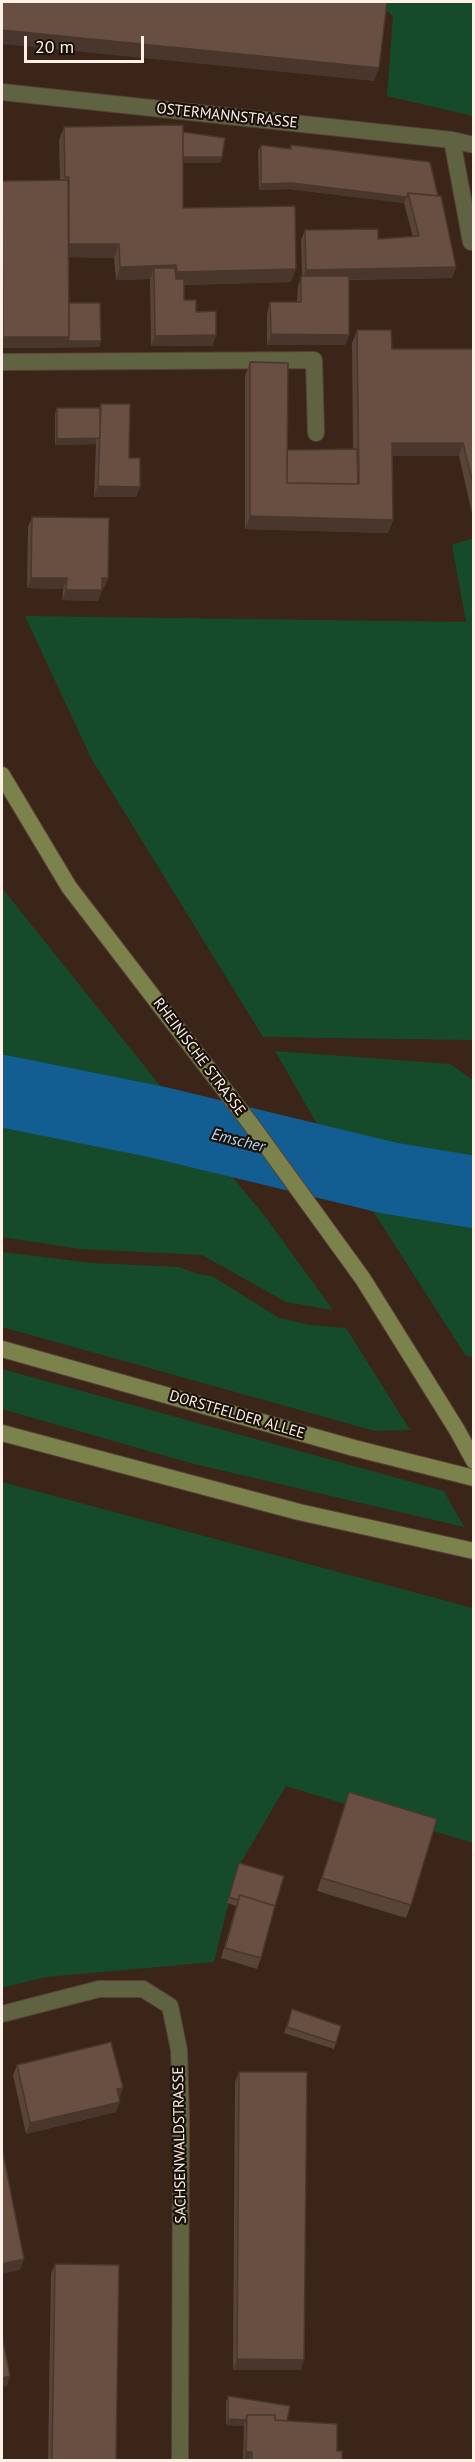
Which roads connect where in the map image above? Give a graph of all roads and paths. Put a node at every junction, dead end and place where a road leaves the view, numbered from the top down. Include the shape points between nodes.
1 (2, 92) edge
2 (452, 140) junction
3 (474, 145) edge
4 (471, 242) dead end
5 (2, 362) edge
6 (316, 433) dead end
7 (2, 775) edge
8 (2, 1349) edge
9 (2, 1433) edge
10 (474, 1461) edge
11 (474, 1478) edge
12 (474, 1551) edge
13 (2, 2014) edge
14 (180, 2460) edge

1 - 2 street, OSTERMANNSTRASSE
2 - 3 street, OSTERMANNSTRASSE
2 - 4 street
5 - 6 street via 314,360
7 - 10 main road, RHEINISCHE STRASSE via 69,886 250,1123 363,1280
8 - 11 main road, DORSTFELDER ALLEE
9 - 12 main road via 299,1512
13 - 14 street, SACHSENWALDSTRASSE via 99,1989 143,1989 170,2006 179,2050 181,2117

